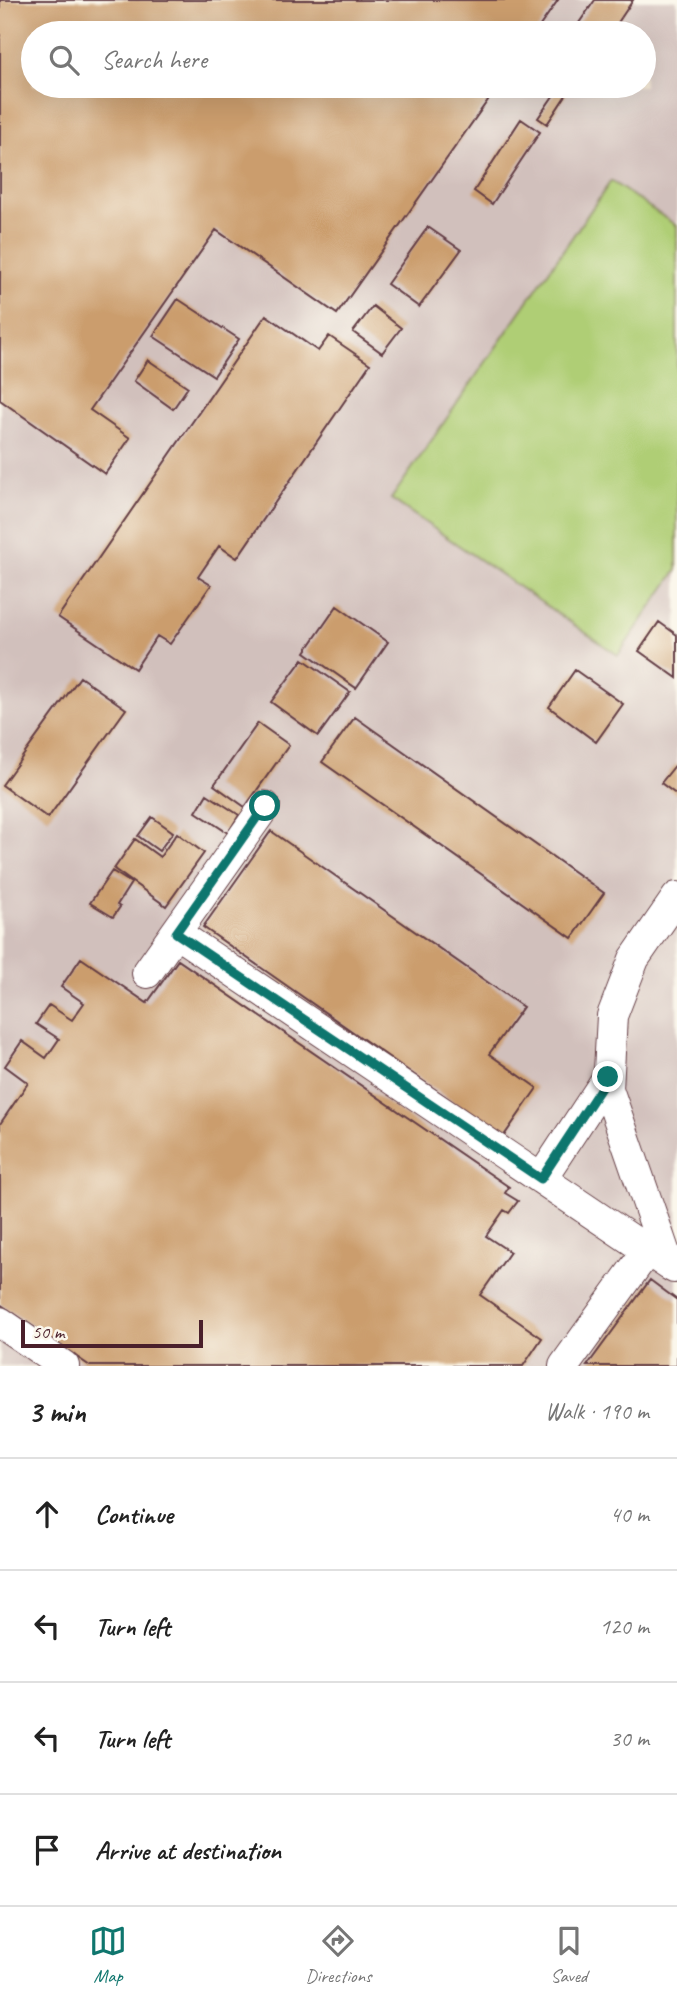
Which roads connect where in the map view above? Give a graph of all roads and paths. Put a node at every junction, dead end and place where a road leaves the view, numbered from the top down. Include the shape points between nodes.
1 (265, 806) dead end
2 (677, 897) edge
3 (176, 933) junction
4 (147, 973) dead end
5 (608, 1077) junction
6 (541, 1179) junction
7 (664, 1262) edge
8 (0, 1322) edge
9 (64, 1366) edge
10 (564, 1366) edge

1 - 3 lane
2 - 5 lane via 634,959 612,1016
3 - 4 lane
3 - 6 lane
5 - 6 lane
5 - 7 lane
6 - 7 lane
7 - 10 lane
8 - 9 lane

